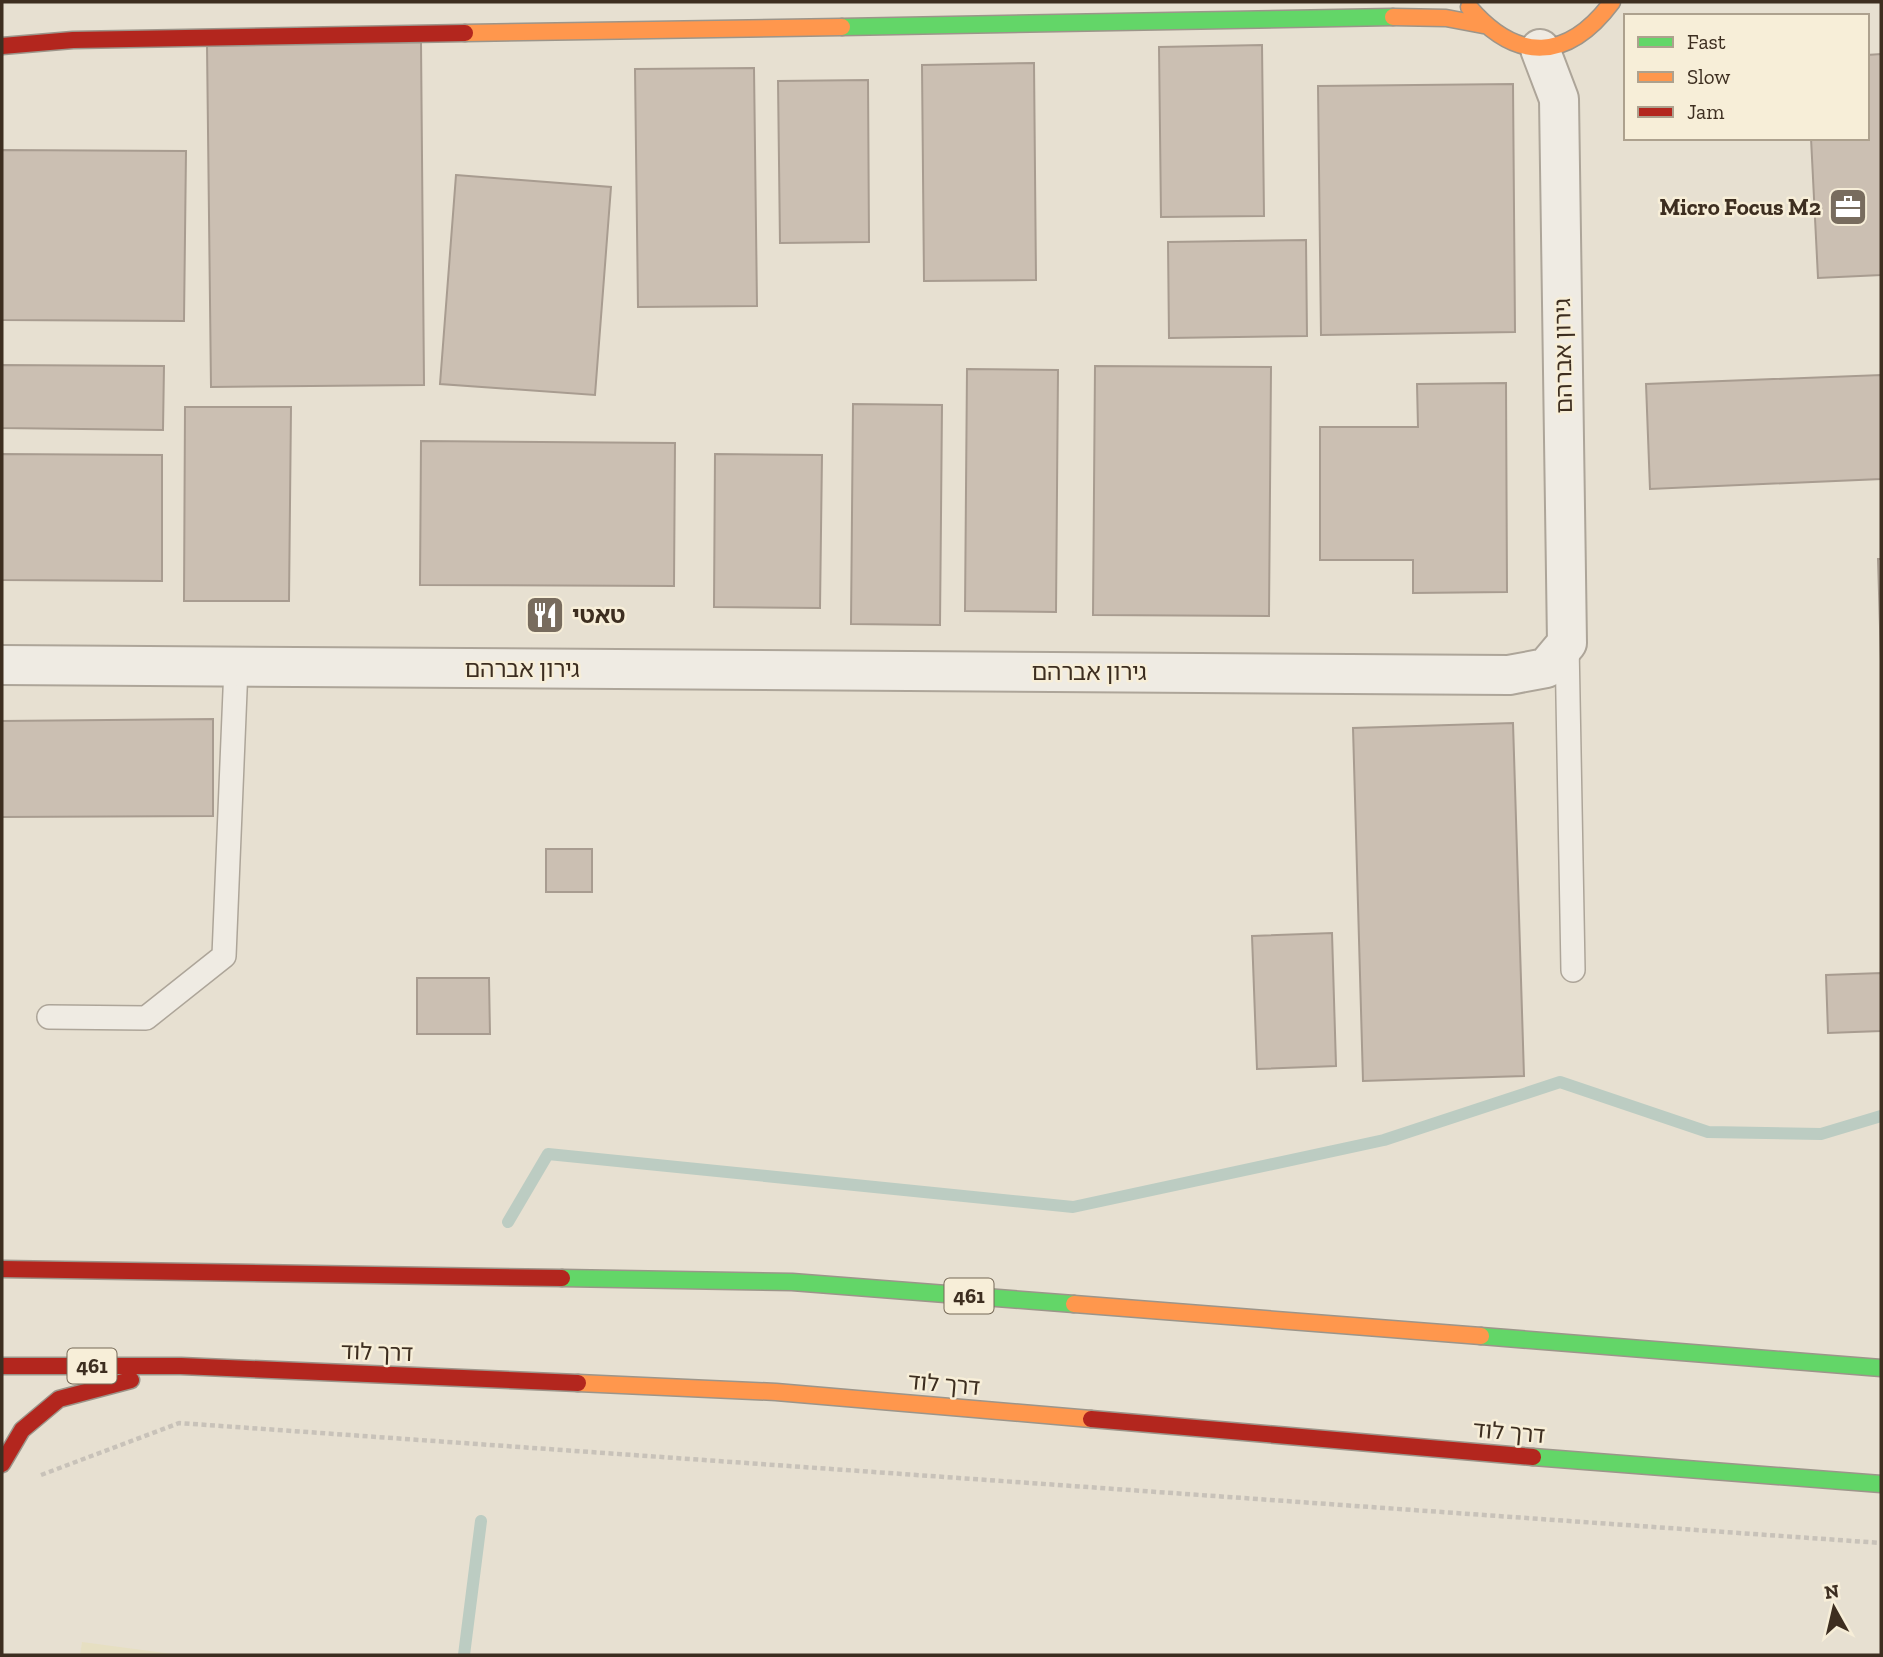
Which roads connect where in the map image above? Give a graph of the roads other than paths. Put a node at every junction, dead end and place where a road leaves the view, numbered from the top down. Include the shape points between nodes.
1 (1467, 2) edge
2 (1632, 2) edge
3 (1611, 3) edge
4 (1483, 25) junction
5 (2, 46) edge
6 (1540, 49) junction
7 (1567, 643) junction
8 (2, 665) edge
9 (236, 667) junction
10 (1573, 970) dead end
11 (49, 1017) dead end
12 (2, 1269) edge
13 (2, 1366) edge
14 (181, 1366) junction
15 (1881, 1368) edge
16 (2, 1464) edge
17 (1881, 1484) edge

1 - 4 main road
2 - 3 main road
3 - 6 main road via 1594,27 1569,43
4 - 5 main road via 1446,18 1391,17 87,40
4 - 6 main road via 1512,44
6 - 7 street, גירון אברהם via 1559,99
7 - 9 street, גירון אברהם via 1546,667 1509,675
7 - 10 lane
8 - 9 street, גירון אברהם
9 - 11 lane via 224,956 146,1018
12 - 15 main road, 461 via 792,1282
13 - 14 main road, דרך לוד / 461
14 - 16 main road via 59,1399 22,1430
14 - 17 main road, דרך לוד / 461 via 776,1392

